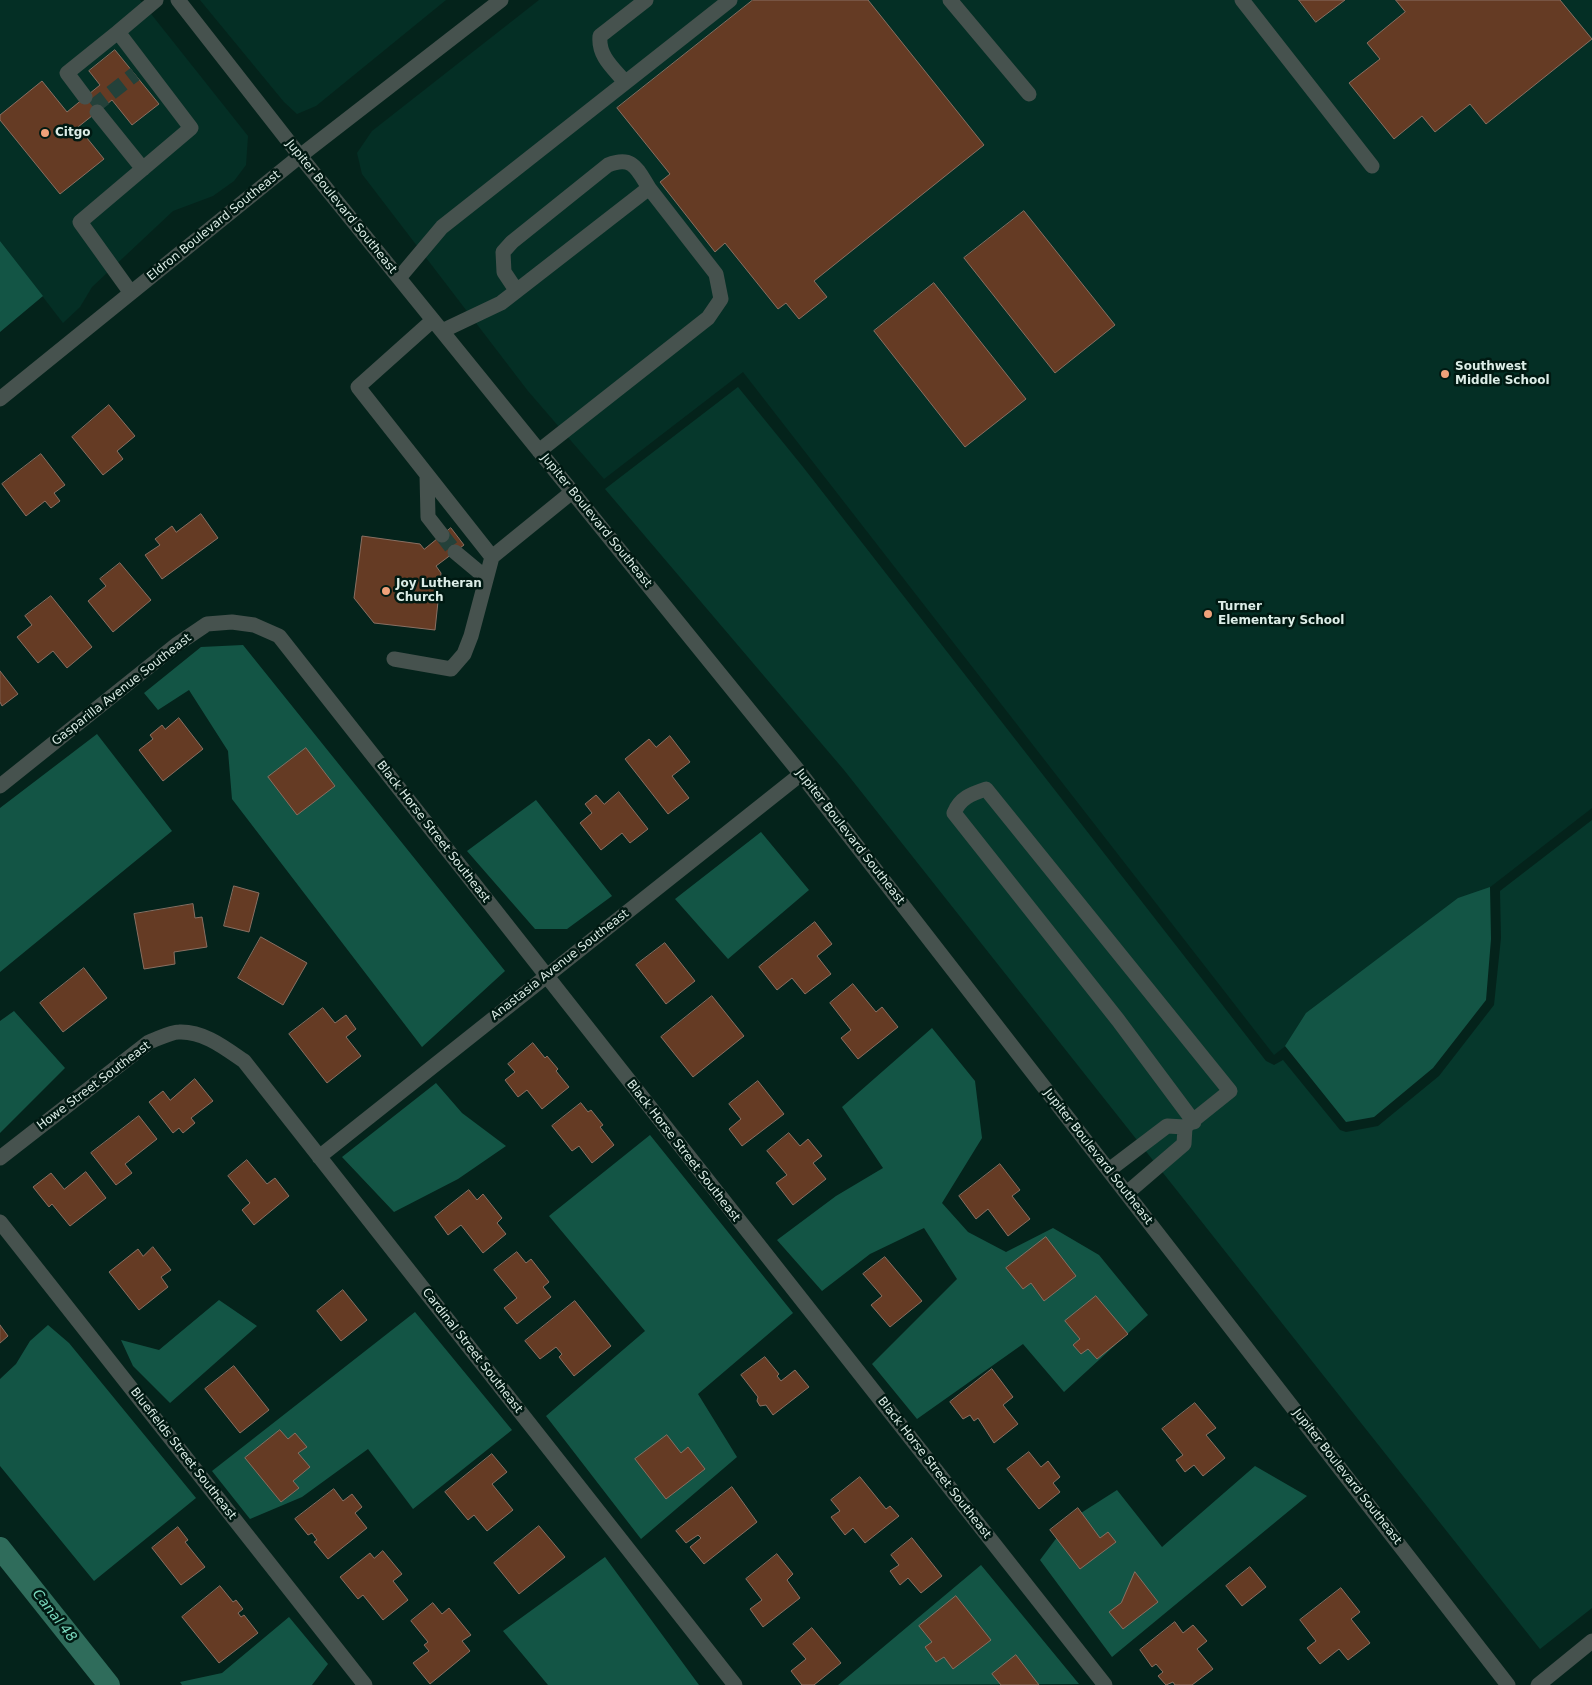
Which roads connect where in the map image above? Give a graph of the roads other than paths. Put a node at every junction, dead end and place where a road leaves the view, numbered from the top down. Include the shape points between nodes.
1 (156, 0) edge
2 (178, 0) edge
3 (646, 0) edge
4 (730, 0) edge
5 (950, 0) edge
6 (1242, 0) edge
7 (494, 2) edge
8 (118, 32) junction
9 (625, 82) junction
10 (1030, 94) dead end
11 (85, 97) dead end
12 (97, 112) dead end
13 (300, 156) junction
14 (1372, 166) dead end
15 (143, 170) junction
16 (649, 188) junction
17 (399, 278) junction
18 (516, 290) junction
19 (131, 294) junction
20 (437, 325) junction
21 (0, 399) edge
22 (540, 451) junction
23 (427, 475) junction
24 (572, 492) junction
25 (442, 535) tunnel mouth
26 (455, 552) tunnel mouth
27 (492, 557) junction
28 (485, 577) junction
29 (254, 625) joint
30 (394, 659) dead end
31 (801, 774) junction
32 (0, 786) edge
33 (545, 976) junction
34 (196, 1034) joint
35 (1190, 1125) junction
36 (319, 1157) junction
37 (0, 1158) edge
38 (1109, 1170) junction
39 (1127, 1193) junction
40 (0, 1222) edge
41 (1592, 1641) edge
42 (365, 1685) edge
43 (736, 1685) edge
44 (1105, 1685) edge
45 (1508, 1685) edge
46 (1538, 1685) edge

1 - 8 street
2 - 13 street, Jupiter Boulevard Southeast
3 - 9 street via 600,36 599,47 603,55
4 - 9 street
5 - 10 street
6 - 14 street
7 - 13 street, Eldron Boulevard Southeast
8 - 11 street via 66,73
8 - 15 street via 140,70 191,128
9 - 17 street via 442,227
12 - 15 street
13 - 17 street, Jupiter Boulevard Southeast
13 - 19 street, Eldron Boulevard Southeast
15 - 19 street via 80,222
16 - 18 street
16 - 18 street via 633,164 620,160 608,165 503,252 504,272
16 - 22 street via 716,274 721,299 708,318
17 - 20 street, Jupiter Boulevard Southeast
18 - 20 street via 491,309
19 - 21 street, Eldron Boulevard Southeast
20 - 22 street, Jupiter Boulevard Southeast
20 - 23 street via 358,387
22 - 24 street, Jupiter Boulevard Southeast
23 - 25 street via 428,517
23 - 27 street
24 - 27 street
24 - 31 street, Jupiter Boulevard Southeast
26 - 28 street
27 - 28 street
28 - 30 street via 471,636 464,654 451,669
29 - 32 street, Gasparilla Avenue Southeast via 232,622 207,624 176,645
29 - 33 street, Black Horse Street Southeast via 279,636
31 - 33 street, Anastasia Avenue Southeast
31 - 38 street, Jupiter Boulevard Southeast
33 - 36 street, Anastasia Avenue Southeast
33 - 44 street, Black Horse Street Southeast
34 - 36 street, Cardinal Street Southeast via 244,1060
34 - 37 street, Howe Street Southeast via 178,1032 149,1042
35 - 35 street via 1230,1091 986,789 969,794 958,803 954,813 1118,1020
35 - 38 street via 1167,1126
35 - 39 street via 1184,1144
36 - 43 street, Cardinal Street Southeast
38 - 39 street, Jupiter Boulevard Southeast
39 - 45 street, Jupiter Boulevard Southeast
40 - 42 street, Bluefields Street Southeast
41 - 46 street

